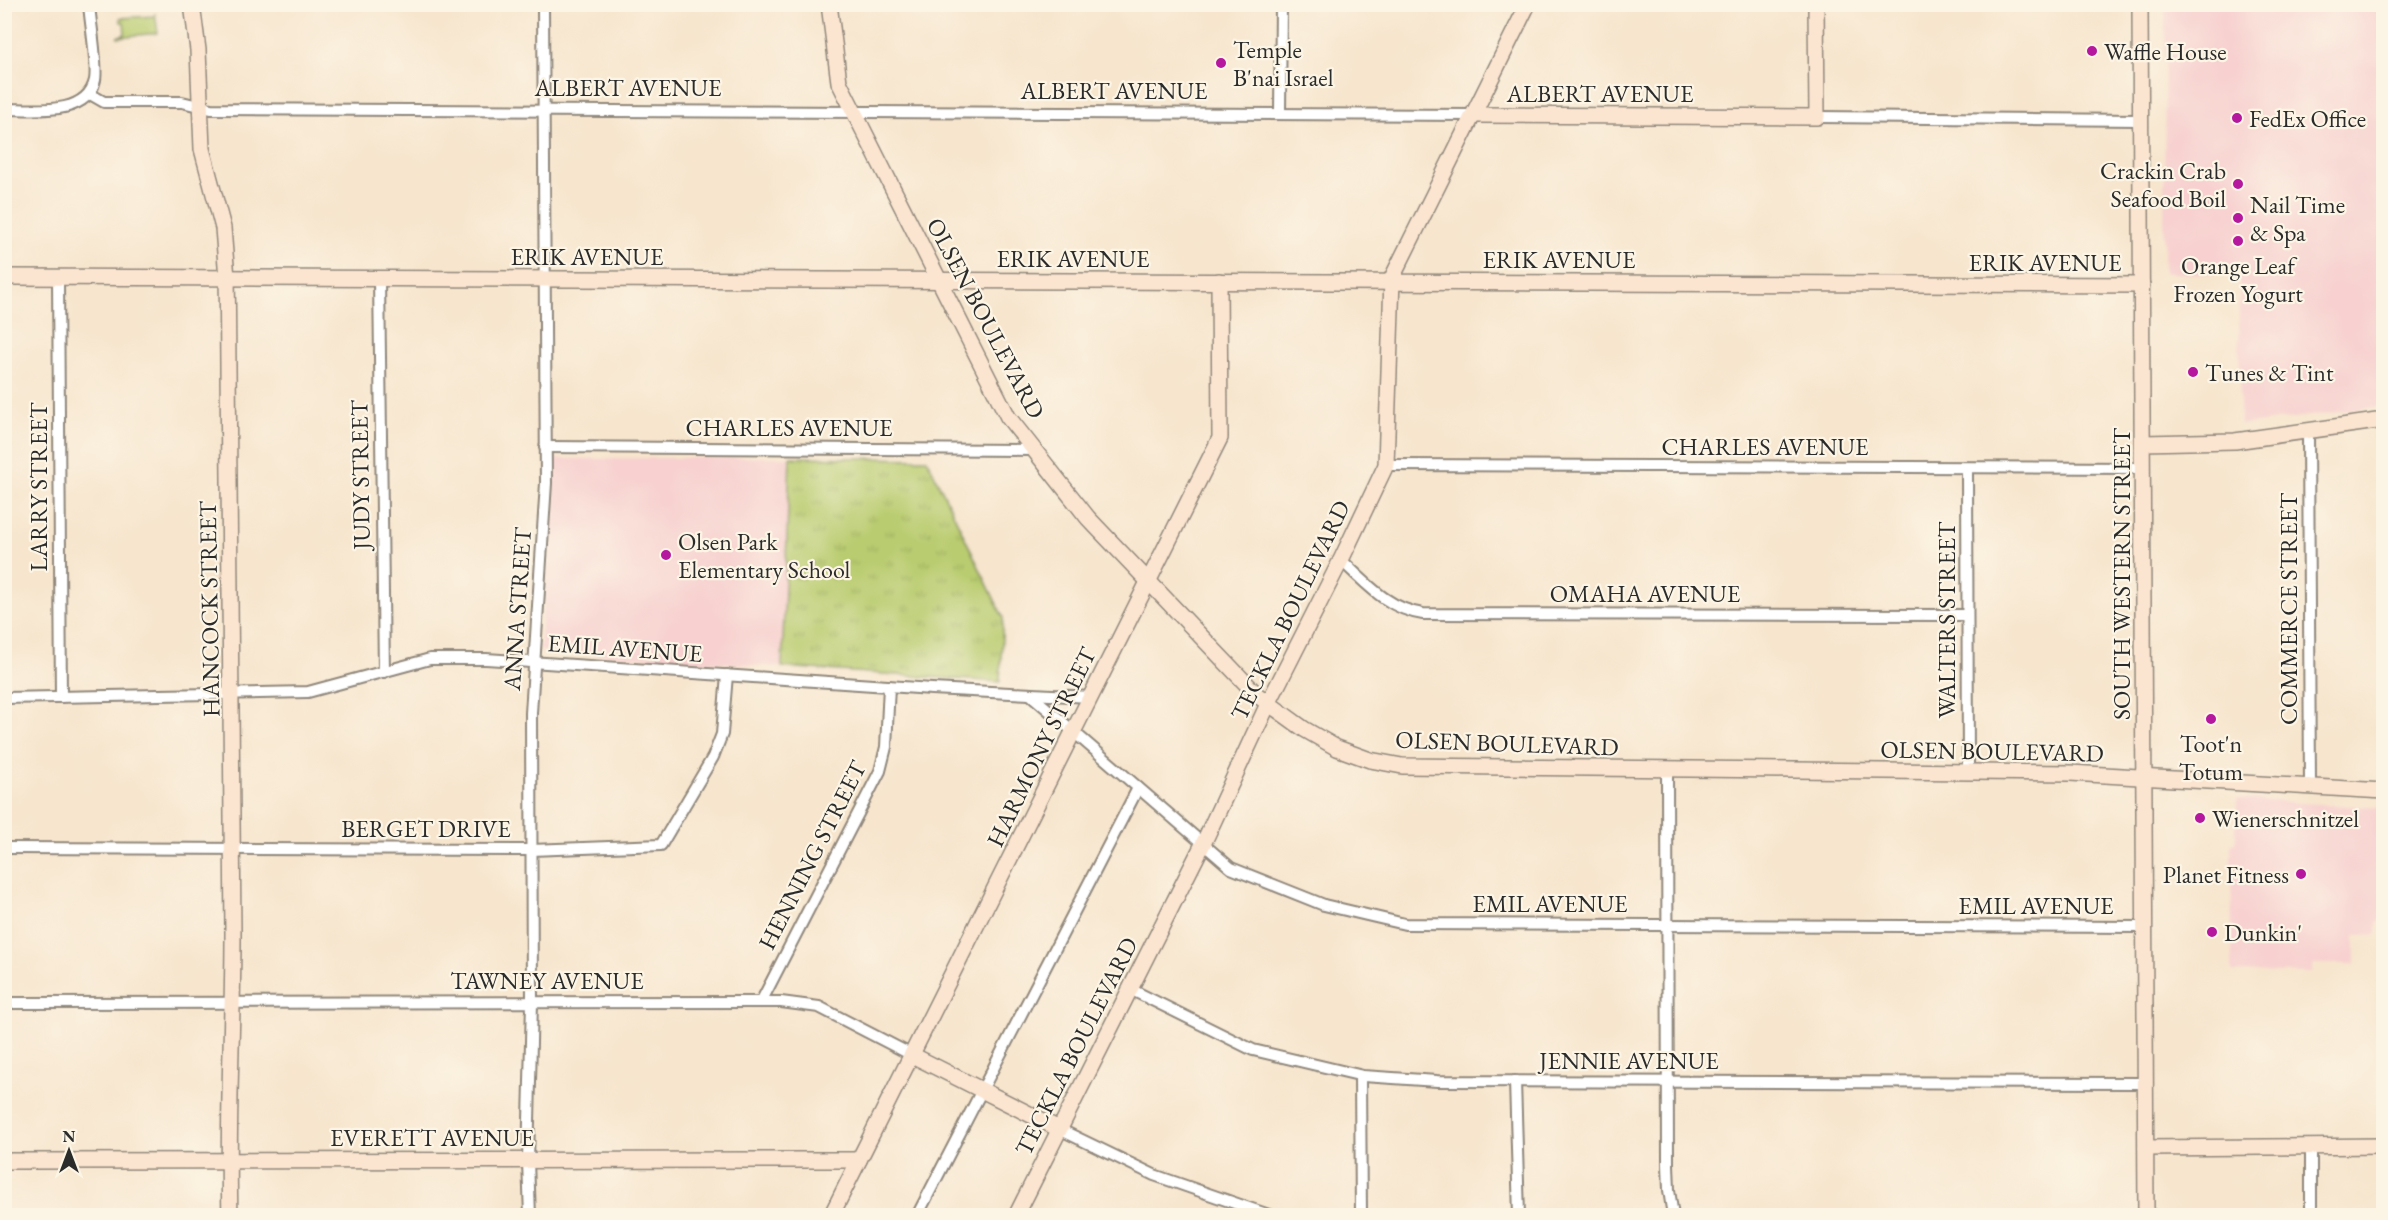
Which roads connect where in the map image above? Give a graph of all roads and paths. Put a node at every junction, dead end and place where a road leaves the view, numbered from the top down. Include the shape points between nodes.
1 (88, 4) edge
2 (192, 4) edge
3 (543, 4) edge
4 (829, 4) edge
5 (1281, 4) edge
6 (1528, 4) edge
7 (1816, 4) edge
8 (2140, 4) edge
9 (90, 94) junction
10 (200, 106) junction
11 (4, 109) edge
12 (543, 110) junction
13 (854, 111) junction
14 (1280, 113) junction
15 (1474, 115) junction
16 (1817, 117) junction
17 (2141, 120) junction
18 (4, 277) edge
19 (58, 277) junction
20 (227, 278) junction
21 (379, 278) junction
22 (543, 278) junction
23 (939, 280) junction
24 (1219, 281) junction
25 (1392, 281) junction
26 (2142, 285) junction
27 (2384, 420) edge
28 (2308, 431) junction
29 (2143, 443) junction
30 (545, 447) junction
31 (1034, 450) junction
32 (1386, 465) junction
33 (1967, 468) junction
34 (2143, 468) junction
35 (1341, 560) junction
36 (1149, 580) junction
37 (1966, 615) junction
38 (534, 663) junction
39 (384, 672) junction
40 (727, 675) junction
41 (889, 686) junction
42 (233, 694) junction
43 (1030, 694) junction
44 (61, 697) junction
45 (1091, 697) junction
46 (4, 698) edge
47 (1268, 704) junction
48 (1073, 733) junction
49 (1666, 769) junction
50 (1968, 772) junction
51 (2144, 777) junction
52 (2310, 787) junction
53 (1138, 788) junction
54 (2384, 791) edge
55 (1203, 844) junction
56 (4, 848) edge
57 (233, 849) junction
58 (531, 850) junction
59 (1666, 924) junction
60 (2144, 927) junction
61 (1130, 989) junction
62 (532, 1002) junction
63 (761, 1002) junction
64 (4, 1003) edge
65 (233, 1003) junction
66 (912, 1055) junction
67 (1360, 1076) junction
68 (1515, 1081) junction
69 (1667, 1081) junction
70 (2146, 1083) junction
71 (980, 1089) junction
72 (1059, 1129) junction
73 (2311, 1146) junction
74 (2384, 1146) edge
75 (2146, 1148) junction
76 (229, 1159) junction
77 (859, 1160) junction
78 (4, 1161) edge
79 (528, 1161) junction
80 (230, 1215) edge
81 (530, 1215) edge
82 (831, 1215) edge
83 (917, 1215) edge
84 (1016, 1215) edge
85 (1272, 1215) edge
86 (1361, 1215) edge
87 (1519, 1215) edge
88 (1673, 1215) edge
89 (2146, 1215) edge
90 (2311, 1215) edge

1 - 9 street via 96,78
2 - 10 street, HANCOCK STREET
3 - 12 street, ANNA STREET
4 - 13 street, OLSEN BOULEVARD via 839,82
5 - 14 street
6 - 15 street, TECKLA BOULEVARD
7 - 16 street
8 - 17 street, SOUTH WESTERN STREET
9 - 10 street, ALBERT AVENUE via 104,102 182,102
9 - 11 street via 54,109
10 - 12 street, ALBERT AVENUE
10 - 20 street, HANCOCK STREET via 202,149 223,228
12 - 13 street, ALBERT AVENUE
12 - 22 street, ANNA STREET
13 - 14 street, ALBERT AVENUE
13 - 23 street, OLSEN BOULEVARD
14 - 15 street, ALBERT AVENUE
15 - 16 street, ALBERT AVENUE
15 - 25 street, TECKLA BOULEVARD
16 - 17 street, ALBERT AVENUE
17 - 26 street, SOUTH WESTERN STREET
18 - 19 street, ERIK AVENUE
19 - 20 street, ERIK AVENUE
19 - 44 street, LARRY STREET
20 - 21 street, ERIK AVENUE
20 - 42 street, HANCOCK STREET
21 - 22 street, ERIK AVENUE
21 - 39 street, JUDY STREET
22 - 23 street, ERIK AVENUE
22 - 30 street, ANNA STREET
23 - 24 street, ERIK AVENUE
23 - 31 street, OLSEN BOULEVARD via 1008,417
24 - 25 street, ERIK AVENUE
24 - 36 street, HARMONY STREET via 1220,438
25 - 26 street, ERIK AVENUE
25 - 32 street, TECKLA BOULEVARD
26 - 29 street, SOUTH WESTERN STREET
27 - 28 street
28 - 29 street via 2235,441
28 - 52 street, COMMERCE STREET
29 - 34 street, SOUTH WESTERN STREET
30 - 31 street, CHARLES AVENUE
30 - 38 street, ANNA STREET
31 - 36 street, OLSEN BOULEVARD via 1088,518
32 - 33 street, CHARLES AVENUE
32 - 35 street, TECKLA BOULEVARD
33 - 34 street, CHARLES AVENUE
33 - 37 street, WALTERS STREET
34 - 51 street, SOUTH WESTERN STREET
35 - 37 street, OMAHA AVENUE via 1385,600 1406,611 1423,614
35 - 47 street, TECKLA BOULEVARD
36 - 45 street, HARMONY STREET
36 - 47 street, OLSEN BOULEVARD
37 - 50 street, WALTERS STREET
38 - 39 street, EMIL AVENUE via 430,659
38 - 40 street, EMIL AVENUE
38 - 58 street, ANNA STREET
39 - 42 street, EMIL AVENUE via 308,692
40 - 41 street, EMIL AVENUE
40 - 58 street, BERGET DRIVE via 722,734 713,758 661,845
41 - 43 street, EMIL AVENUE
41 - 63 street, HENNING STREET via 886,747 880,771
42 - 44 street, EMIL AVENUE
42 - 57 street, HANCOCK STREET
43 - 45 street, EMIL AVENUE
43 - 48 street, EMIL AVENUE
44 - 46 street, EMIL AVENUE
45 - 48 street, HARMONY STREET
47 - 49 street, OLSEN BOULEVARD via 1337,748 1370,760 1402,765
47 - 55 street, TECKLA BOULEVARD
48 - 53 street, EMIL AVENUE
48 - 66 street, HARMONY STREET
49 - 50 street, OLSEN BOULEVARD
49 - 59 street
50 - 51 street, OLSEN BOULEVARD
51 - 52 street, OLSEN BOULEVARD
51 - 60 street, SOUTH WESTERN STREET
52 - 54 street, OLSEN BOULEVARD
53 - 55 street, EMIL AVENUE
53 - 71 street
55 - 59 street, EMIL AVENUE via 1231,867 1324,905 1405,924
55 - 61 street, TECKLA BOULEVARD
56 - 57 street, BERGET DRIVE
57 - 58 street, BERGET DRIVE
57 - 65 street, HANCOCK STREET
58 - 62 street, ANNA STREET
59 - 60 street, EMIL AVENUE
59 - 69 street
60 - 70 street, SOUTH WESTERN STREET
61 - 67 street, JENNIE AVENUE via 1253,1050
61 - 72 street, TECKLA BOULEVARD
62 - 63 street, TAWNEY AVENUE
62 - 65 street, TAWNEY AVENUE
62 - 79 street, ANNA STREET
63 - 66 street, TAWNEY AVENUE via 819,1007
64 - 65 street, TAWNEY AVENUE
65 - 76 street, HANCOCK STREET
66 - 71 street, TAWNEY AVENUE
66 - 77 street, HARMONY STREET
67 - 68 street, JENNIE AVENUE
67 - 86 street
68 - 69 street, JENNIE AVENUE
68 - 87 street
69 - 70 street, JENNIE AVENUE
69 - 88 street
70 - 75 street, SOUTH WESTERN STREET
71 - 72 street, TAWNEY AVENUE
71 - 83 street
72 - 84 street, TECKLA BOULEVARD
72 - 85 street via 1154,1175
73 - 74 street
73 - 75 street
73 - 90 street
75 - 89 street, SOUTH WESTERN STREET
76 - 78 street, EVERETT AVENUE
76 - 79 street, EVERETT AVENUE
76 - 80 street, HANCOCK STREET
77 - 79 street, EVERETT AVENUE
77 - 82 street, HARMONY STREET
79 - 81 street, ANNA STREET

